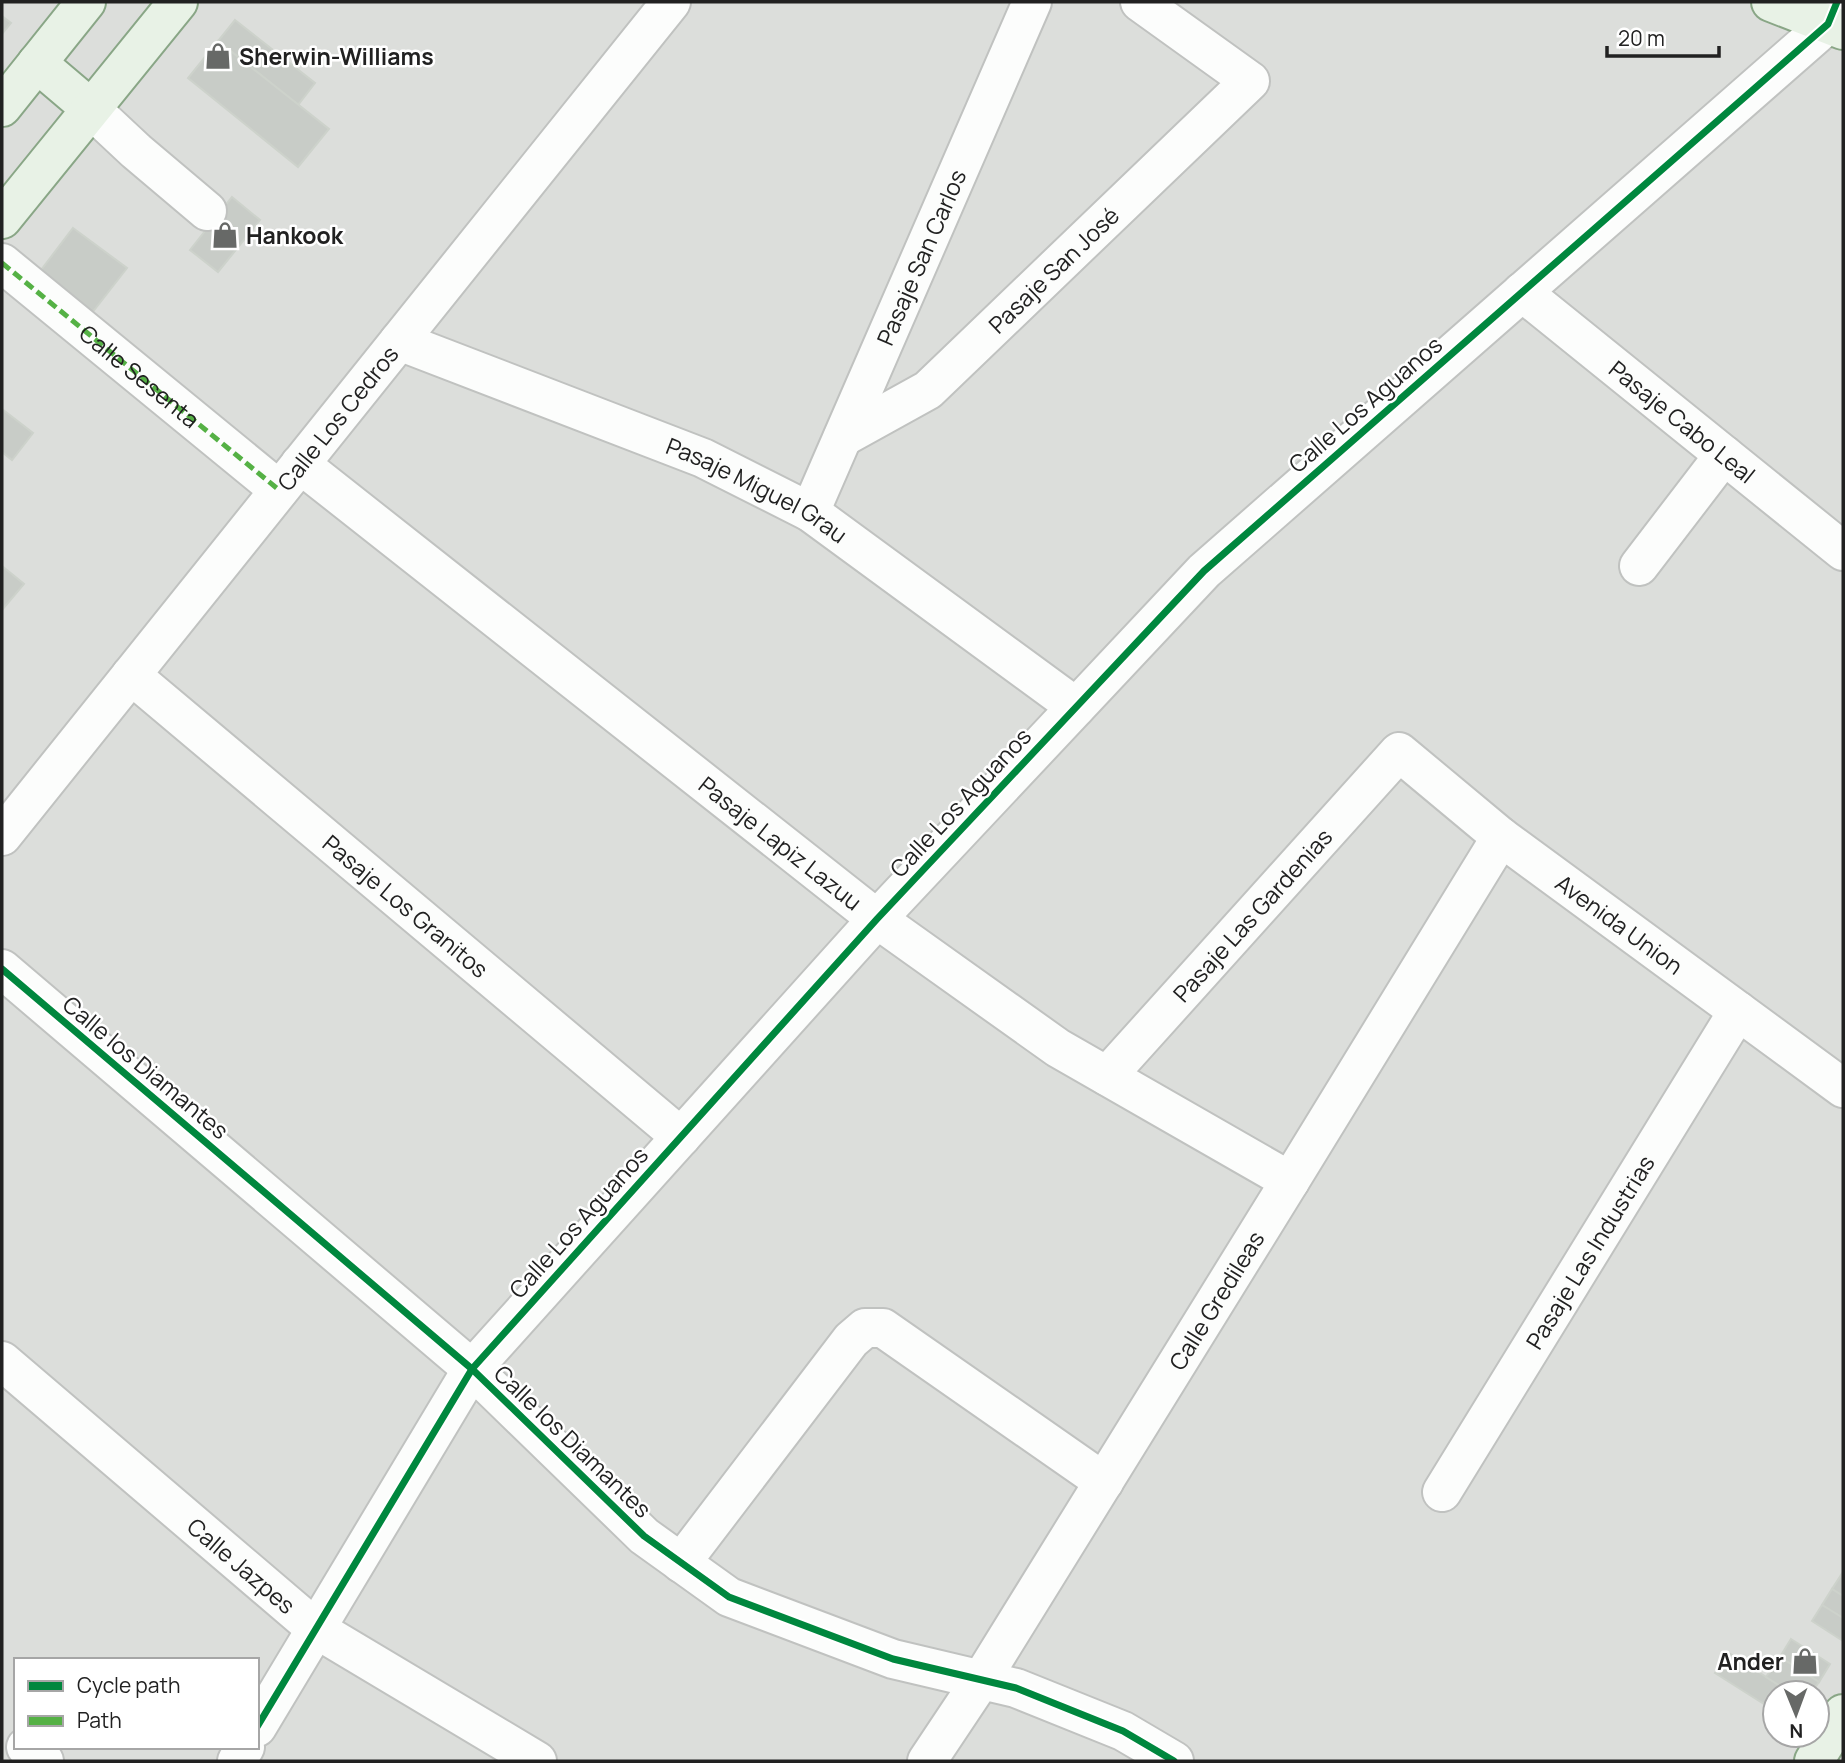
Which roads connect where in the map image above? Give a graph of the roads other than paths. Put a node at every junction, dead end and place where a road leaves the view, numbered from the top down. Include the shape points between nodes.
1 (86, 2) edge
2 (178, 2) edge
3 (671, 2) edge
4 (1032, 2) edge
5 (1140, 2) edge
6 (1771, 2) edge
7 (1836, 18) edge
8 (37, 63) junction
9 (2, 107) edge
10 (90, 108) junction
11 (207, 211) dead end
12 (2, 219) edge
13 (2, 263) edge
14 (1522, 292) junction
15 (399, 341) junction
16 (843, 437) junction
17 (1724, 455) junction
18 (289, 477) junction
19 (810, 512) junction
20 (1843, 551) edge
21 (1639, 566) dead end
22 (131, 675) junction
23 (1076, 707) junction
24 (1399, 752) joint
25 (2, 836) edge
26 (1501, 837) junction
27 (877, 919) junction
28 (2, 969) edge
29 (1738, 1011) junction
30 (1107, 1076) junction
31 (1843, 1088) edge
32 (681, 1137) junction
33 (1290, 1181) junction
34 (2, 1361) edge
35 (472, 1369) junction
36 (1104, 1482) junction
37 (1442, 1492) dead end
38 (681, 1563) junction
39 (316, 1629) junction
40 (981, 1680) junction
41 (1843, 1714) edge
42 (259, 1724) edge
43 (29, 1749) edge
44 (44, 1761) edge
45 (537, 1761) edge
46 (927, 1761) edge
47 (1174, 1761) edge
48 (1814, 1761) edge

1 - 8 main road
2 - 10 main road
3 - 15 street, Calle Los Cedros
4 - 16 street, Pasaje San Carlos
5 - 16 street, Pasaje San José via 1250,81 928,390
6 - 7 main road
7 - 14 street, Calle Los Aguanos
8 - 9 main road
8 - 10 main road
10 - 11 street
10 - 12 main road
13 - 18 street, Calle Sesenta
14 - 17 street, Pasaje Cabo Leal
14 - 23 street, Calle Los Aguanos via 1204,571
15 - 18 street, Calle Los Cedros
15 - 19 street, Pasaje Miguel Grau via 703,458
16 - 19 street, Pasaje San Carlos
17 - 20 street, Pasaje Cabo Leal
17 - 21 street
18 - 22 street, Calle Los Cedros
18 - 27 street, Pasaje Lapiz Lazuu
19 - 23 street, Pasaje Miguel Grau
22 - 25 street, Calle Los Cedros
22 - 32 street, Pasaje Los Granitos
23 - 27 street, Calle Los Aguanos
24 - 26 street, Avenida Union
24 - 30 street, Pasaje Las Gardenias
26 - 29 street, Avenida Union
26 - 33 street, Calle Gredileas
27 - 30 street, Pasaje Lapiz Lazuu via 1058,1048
27 - 32 street, Calle Los Aguanos
28 - 35 street, Calle los Diamantes
29 - 31 street, Avenida Union
29 - 37 street, Pasaje Las Industrias
30 - 33 street, Pasaje Lapiz Lazuu
32 - 35 street, Calle Los Aguanos
33 - 36 street, Calle Gredileas
34 - 39 street, Calle Jazpes
35 - 38 street, Calle los Diamantes via 644,1536
35 - 39 street, Calle Los Aguanos
36 - 38 street via 883,1328 865,1328 851,1340
36 - 40 street, Calle Gredileas
38 - 40 street, Calle los Diamantes via 729,1597 893,1659
39 - 42 street, Calle Los Aguanos
39 - 45 street, Calle Jazpes
40 - 46 street, Calle Gredileas
40 - 47 street, Calle los Diamantes via 1016,1688 1123,1731
41 - 48 main road
43 - 44 street

